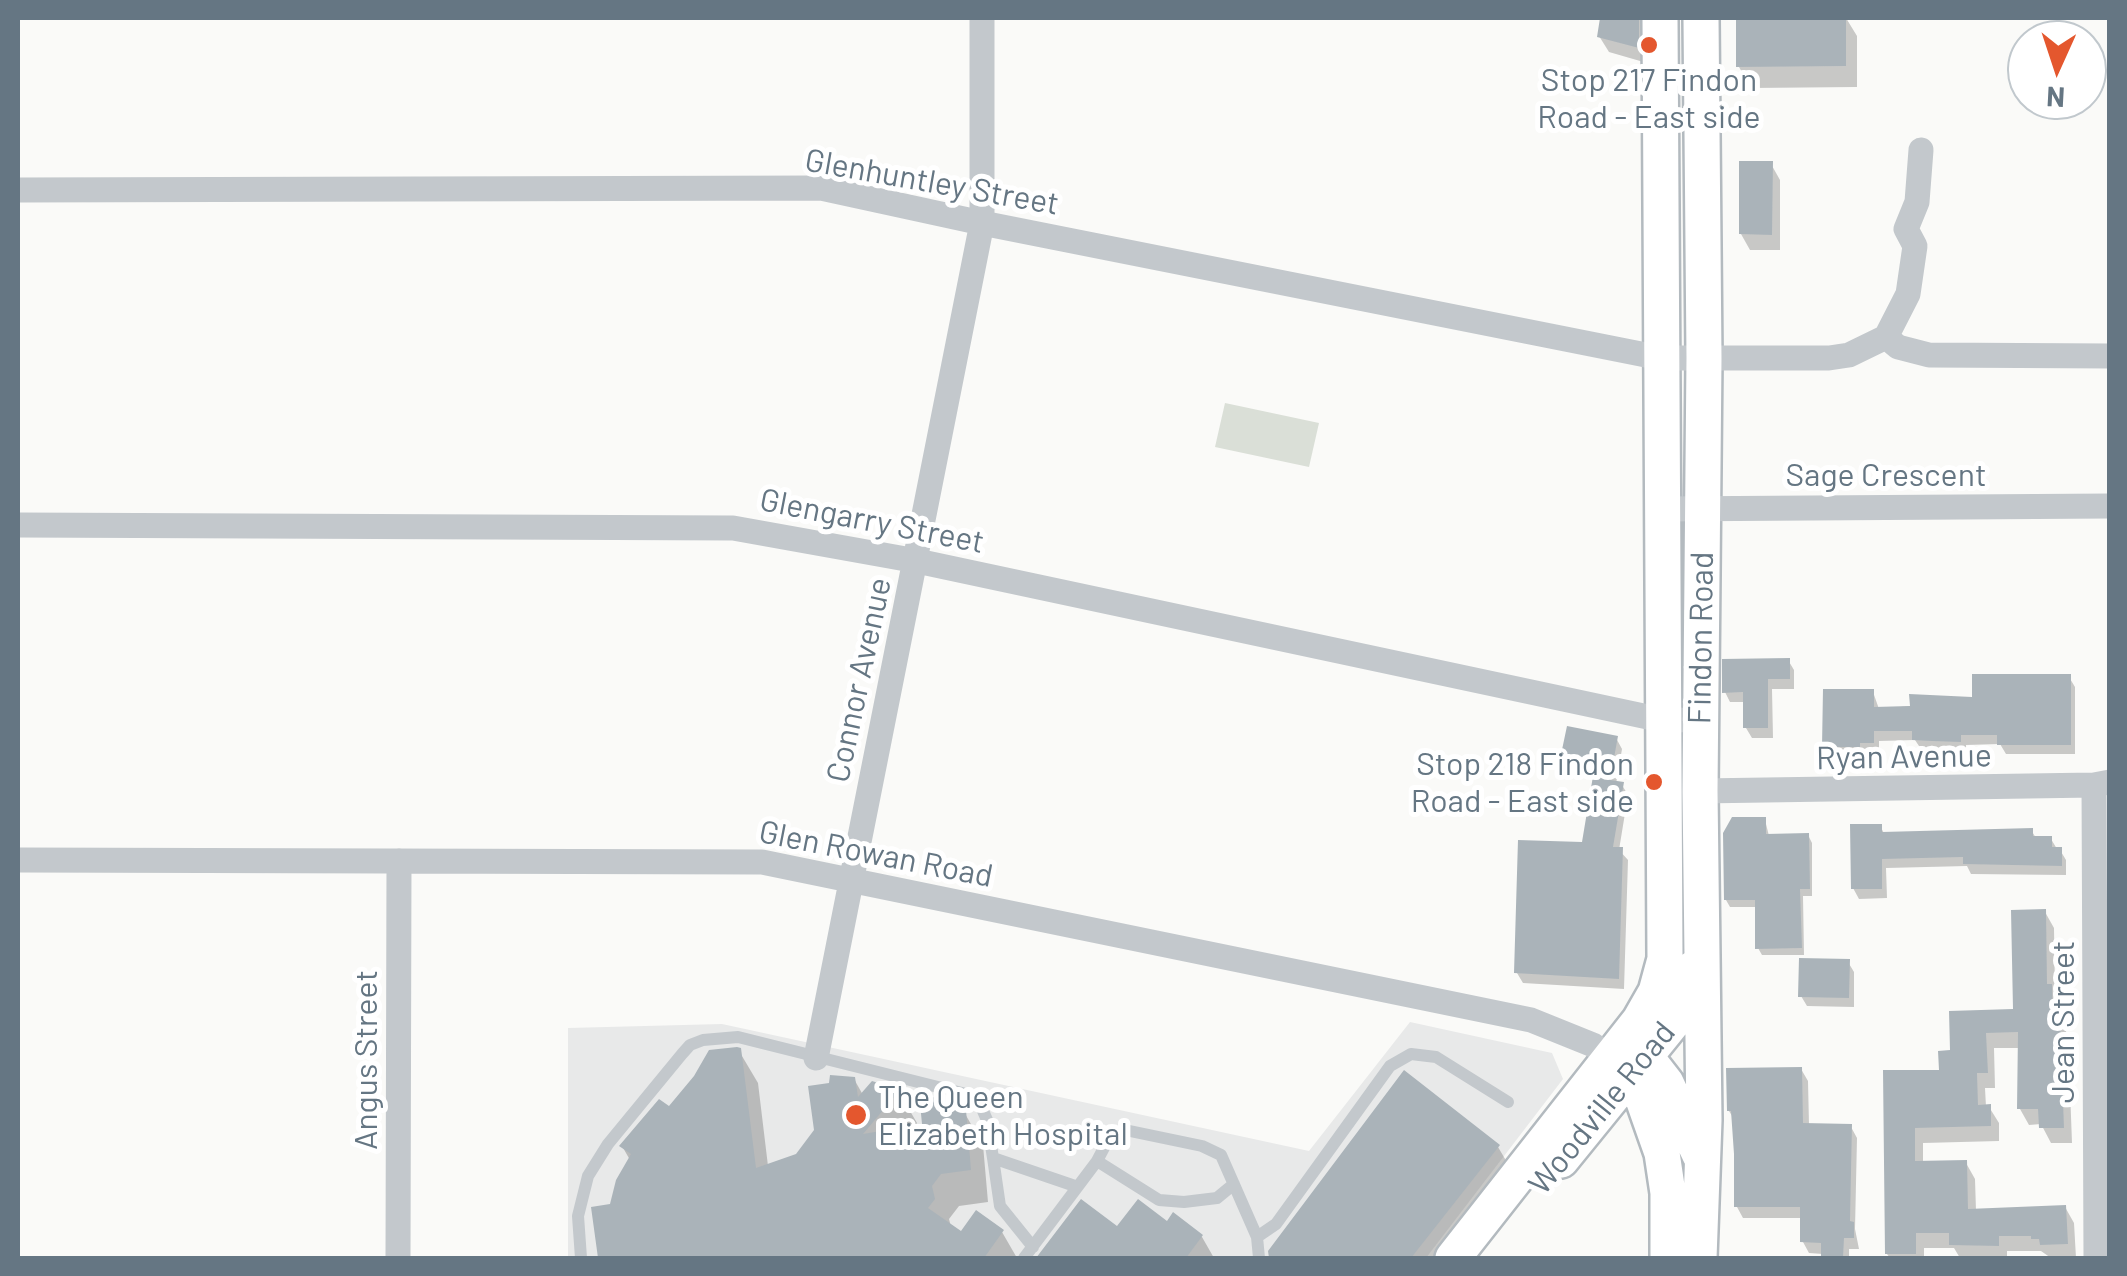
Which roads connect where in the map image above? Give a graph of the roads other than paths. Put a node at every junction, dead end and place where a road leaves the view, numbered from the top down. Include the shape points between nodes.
1 (982, 18) edge
2 (1660, 18) edge
3 (1701, 18) edge
4 (1921, 150) dead end
5 (18, 190) edge
6 (982, 224) junction
7 (1886, 336) junction
8 (2110, 356) edge
9 (1661, 358) junction
10 (1704, 358) junction
11 (2110, 506) edge
12 (1703, 508) junction
13 (1662, 509) junction
14 (18, 525) edge
15 (916, 561) junction
16 (1662, 720) junction
17 (1700, 720) junction
18 (2102, 783) edge
19 (1700, 790) junction
20 (18, 860) edge
21 (399, 861) junction
22 (851, 882) junction
23 (1702, 947) junction
24 (816, 1058) junction
25 (1627, 1058) junction
26 (1508, 1102) dead end
27 (1595, 1116) junction
28 (1662, 1153) junction
29 (1700, 1156) junction
30 (993, 1158) junction
31 (1097, 1161) junction
32 (1234, 1184) junction
33 (1076, 1186) junction
34 (1257, 1238) junction
35 (1033, 1246) junction
36 (398, 1258) edge
37 (581, 1258) edge
38 (1024, 1258) edge
39 (1258, 1258) edge
40 (1453, 1258) edge
41 (1483, 1258) edge
42 (1668, 1258) edge
43 (1699, 1258) edge
44 (2096, 1258) edge

1 - 6 street, Connor Avenue
2 - 9 main road, Findon Road
3 - 10 main road, Findon Road
4 - 7 street via 1917,202 1906,229 1914,240 1913,273
5 - 6 street, Glenhuntley Street via 821,188
6 - 9 street, Glenhuntley Street
6 - 15 street, Connor Avenue
7 - 8 street via 1898,347 1928,355
7 - 10 street, Glenhuntley Street via 1828,358
9 - 10 street, Glenhuntley Street
9 - 13 main road, Findon Road
10 - 12 main road, Findon Road
11 - 12 street, Sage Crescent
12 - 13 street, Sage Crescent
12 - 17 main road, Findon Road
13 - 16 main road, Findon Road
14 - 15 street, Glengarry Street via 733,528
15 - 16 street, Glengarry Street
15 - 22 street, Connor Avenue
16 - 17 street, Glengarry Street
16 - 25 main road, Findon Road via 1665,959
17 - 19 main road, Findon Road
18 - 19 street, Ryan Avenue
18 - 44 street, Jean Street
19 - 23 main road, Findon Road
20 - 21 street, Glen Rowan Road
21 - 22 street, Glen Rowan Road via 737,860
21 - 36 street, Angus Street
22 - 24 street, Connor Avenue
22 - 25 street, Glen Rowan Road via 1531,1020 1555,1018
23 - 25 main road, Woodville Road via 1673,1022
23 - 29 main road, Findon Road
24 - 30 lane via 966,1094 987,1120
24 - 37 lane via 738,1037 690,1045 588,1176 578,1216
25 - 27 main road, Woodville Road
25 - 28 main road
25 - 29 main road via 1666,1083
25 - 40 main road, Woodville Road
26 - 34 lane via 1436,1057 1411,1054 1390,1066 1276,1224
27 - 28 main road via 1624,1123
27 - 41 main road, Woodville Road
28 - 42 main road
29 - 43 main road, Findon Road
30 - 33 lane
30 - 35 lane via 1000,1206
31 - 32 lane via 1159,1200 1216,1198
31 - 32 lane via 1108,1140 1125,1130 1221,1155
31 - 33 lane
32 - 34 lane
33 - 35 lane
34 - 39 lane
35 - 38 lane

